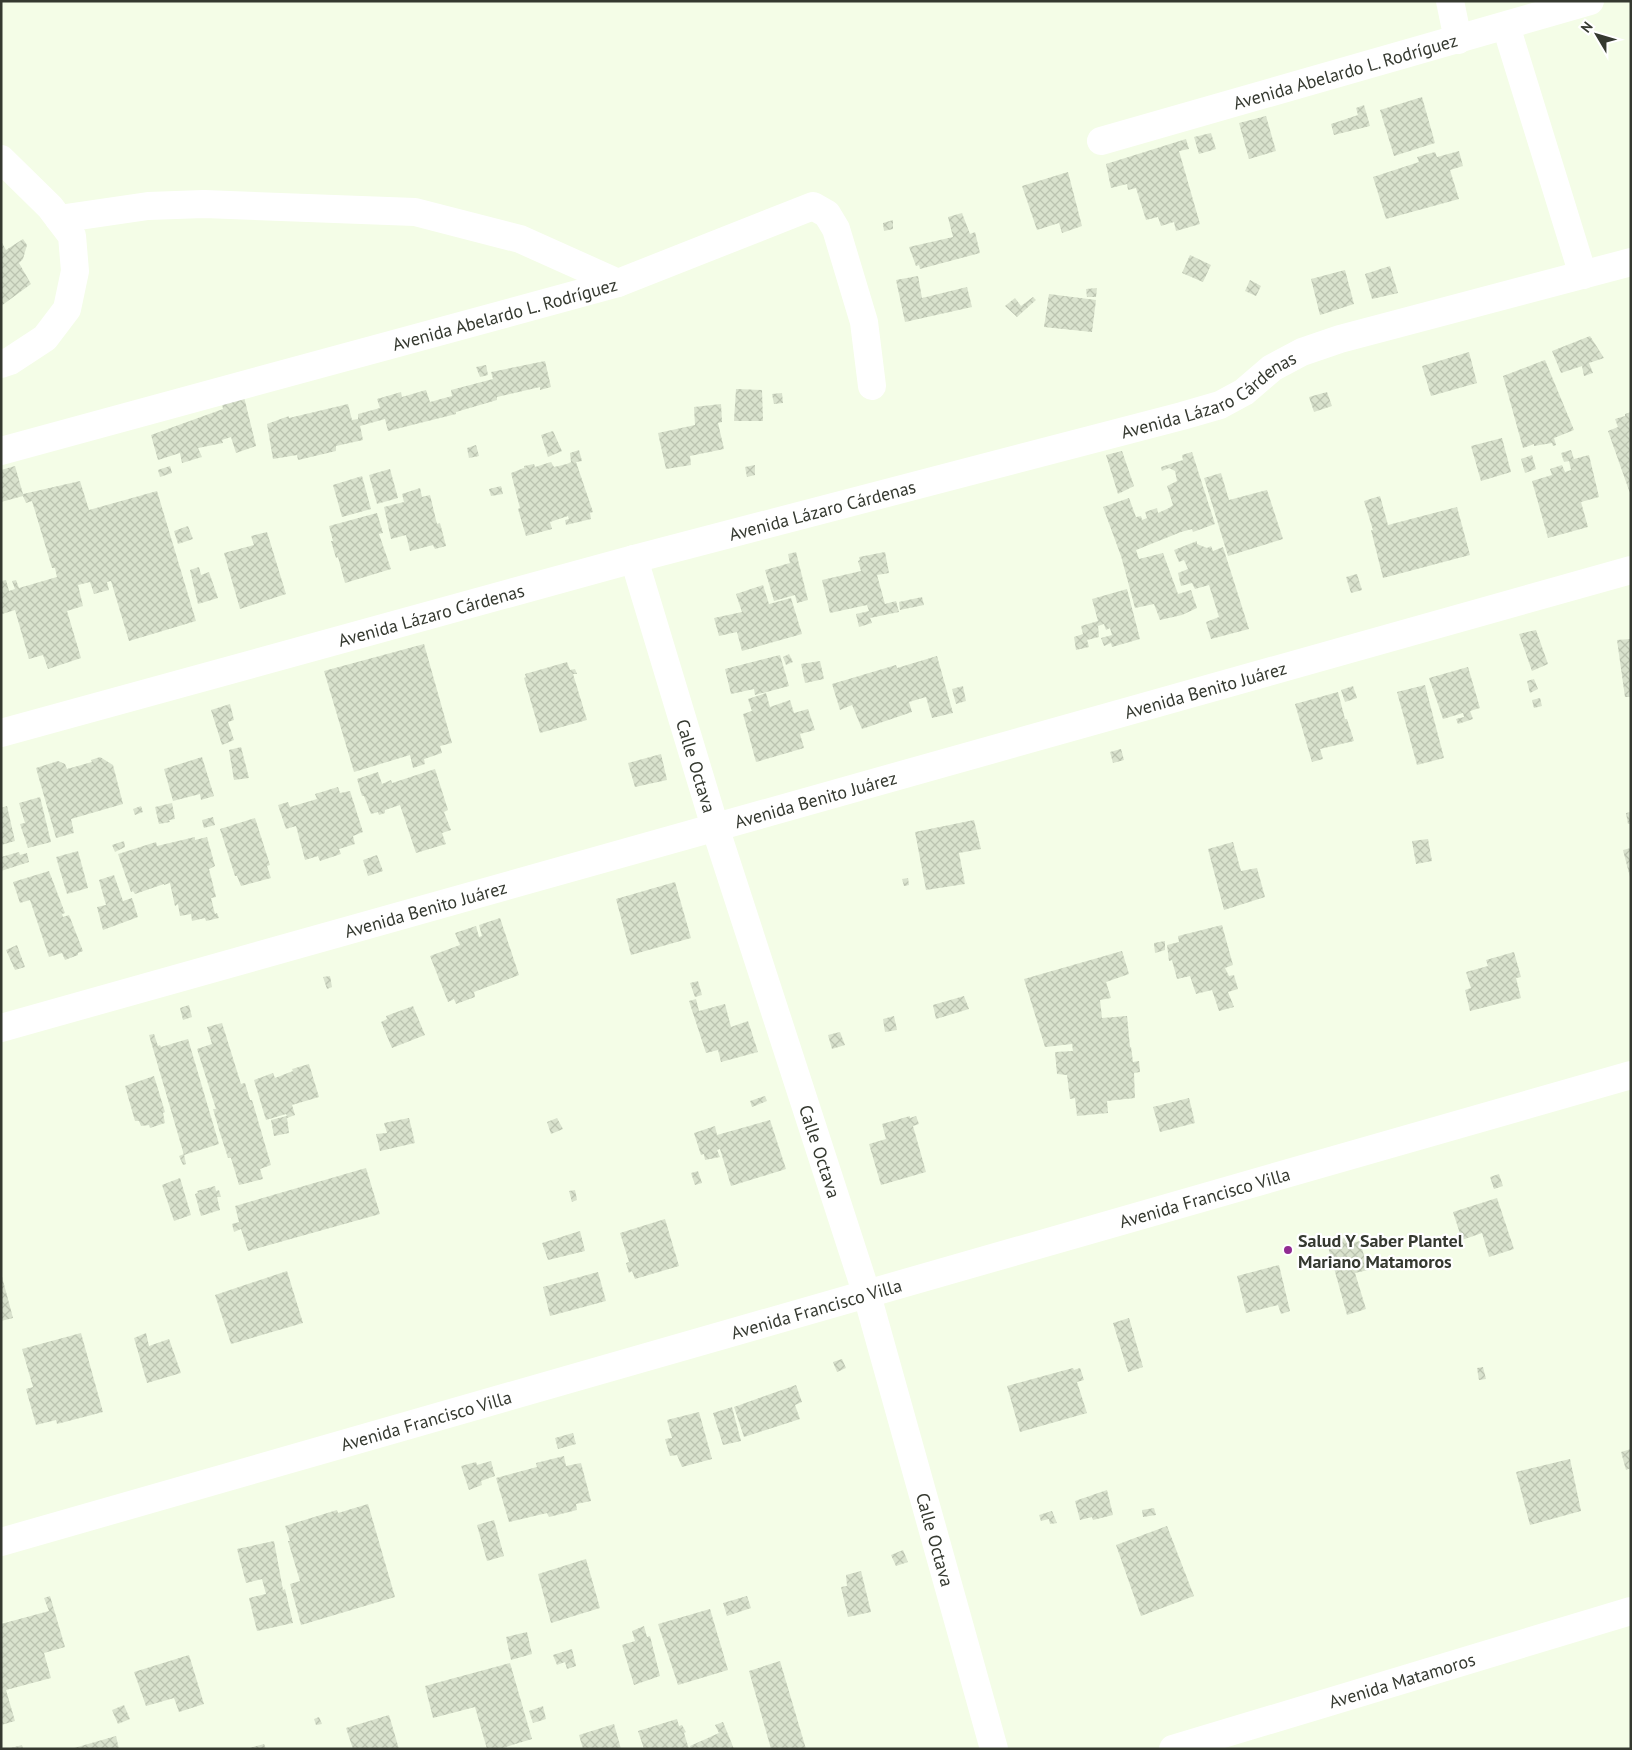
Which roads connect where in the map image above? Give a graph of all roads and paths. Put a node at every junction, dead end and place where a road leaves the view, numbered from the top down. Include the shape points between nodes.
1 (1450, 1) edge
2 (1590, 1) edge
3 (1506, 26) junction
4 (1458, 40) junction
5 (1101, 141) dead end
6 (1, 159) edge
7 (59, 219) junction
8 (1631, 262) edge
9 (1583, 275) junction
10 (618, 283) junction
11 (1, 364) edge
12 (872, 386) dead end
13 (1, 451) edge
14 (634, 559) junction
15 (1631, 570) edge
16 (1, 733) edge
17 (715, 827) junction
18 (1, 1028) edge
19 (1631, 1075) edge
20 (867, 1295) junction
21 (1, 1542) edge
22 (1631, 1611) edge
23 (994, 1749) edge
24 (1173, 1749) edge

1 - 4 street
2 - 3 street, Avenida Abelardo L. Rodríguez
3 - 4 street, Avenida Abelardo L. Rodríguez
3 - 9 street
4 - 5 street, Avenida Abelardo L. Rodríguez
6 - 7 street
7 - 10 street via 148,206 204,204 414,212 520,238
7 - 11 street via 72,236 73,245 75,271 67,309 45,338
8 - 9 street, Avenida Lázaro Cárdenas
9 - 14 street, Avenida Lázaro Cárdenas via 1302,352 1272,368 1244,392 1220,405
10 - 12 street, Avenida Abelardo L. Rodríguez via 813,206 827,214 836,229 864,322
10 - 13 street, Avenida Abelardo L. Rodríguez
14 - 16 street, Avenida Lázaro Cárdenas
14 - 17 street, Calle Octava
15 - 17 street, Avenida Benito Juárez
17 - 18 street, Avenida Benito Juárez
17 - 20 street, Calle Octava
19 - 20 street, Avenida Francisco Villa
20 - 21 street, Avenida Francisco Villa
20 - 23 street, Calle Octava
22 - 24 street, Avenida Matamoros

